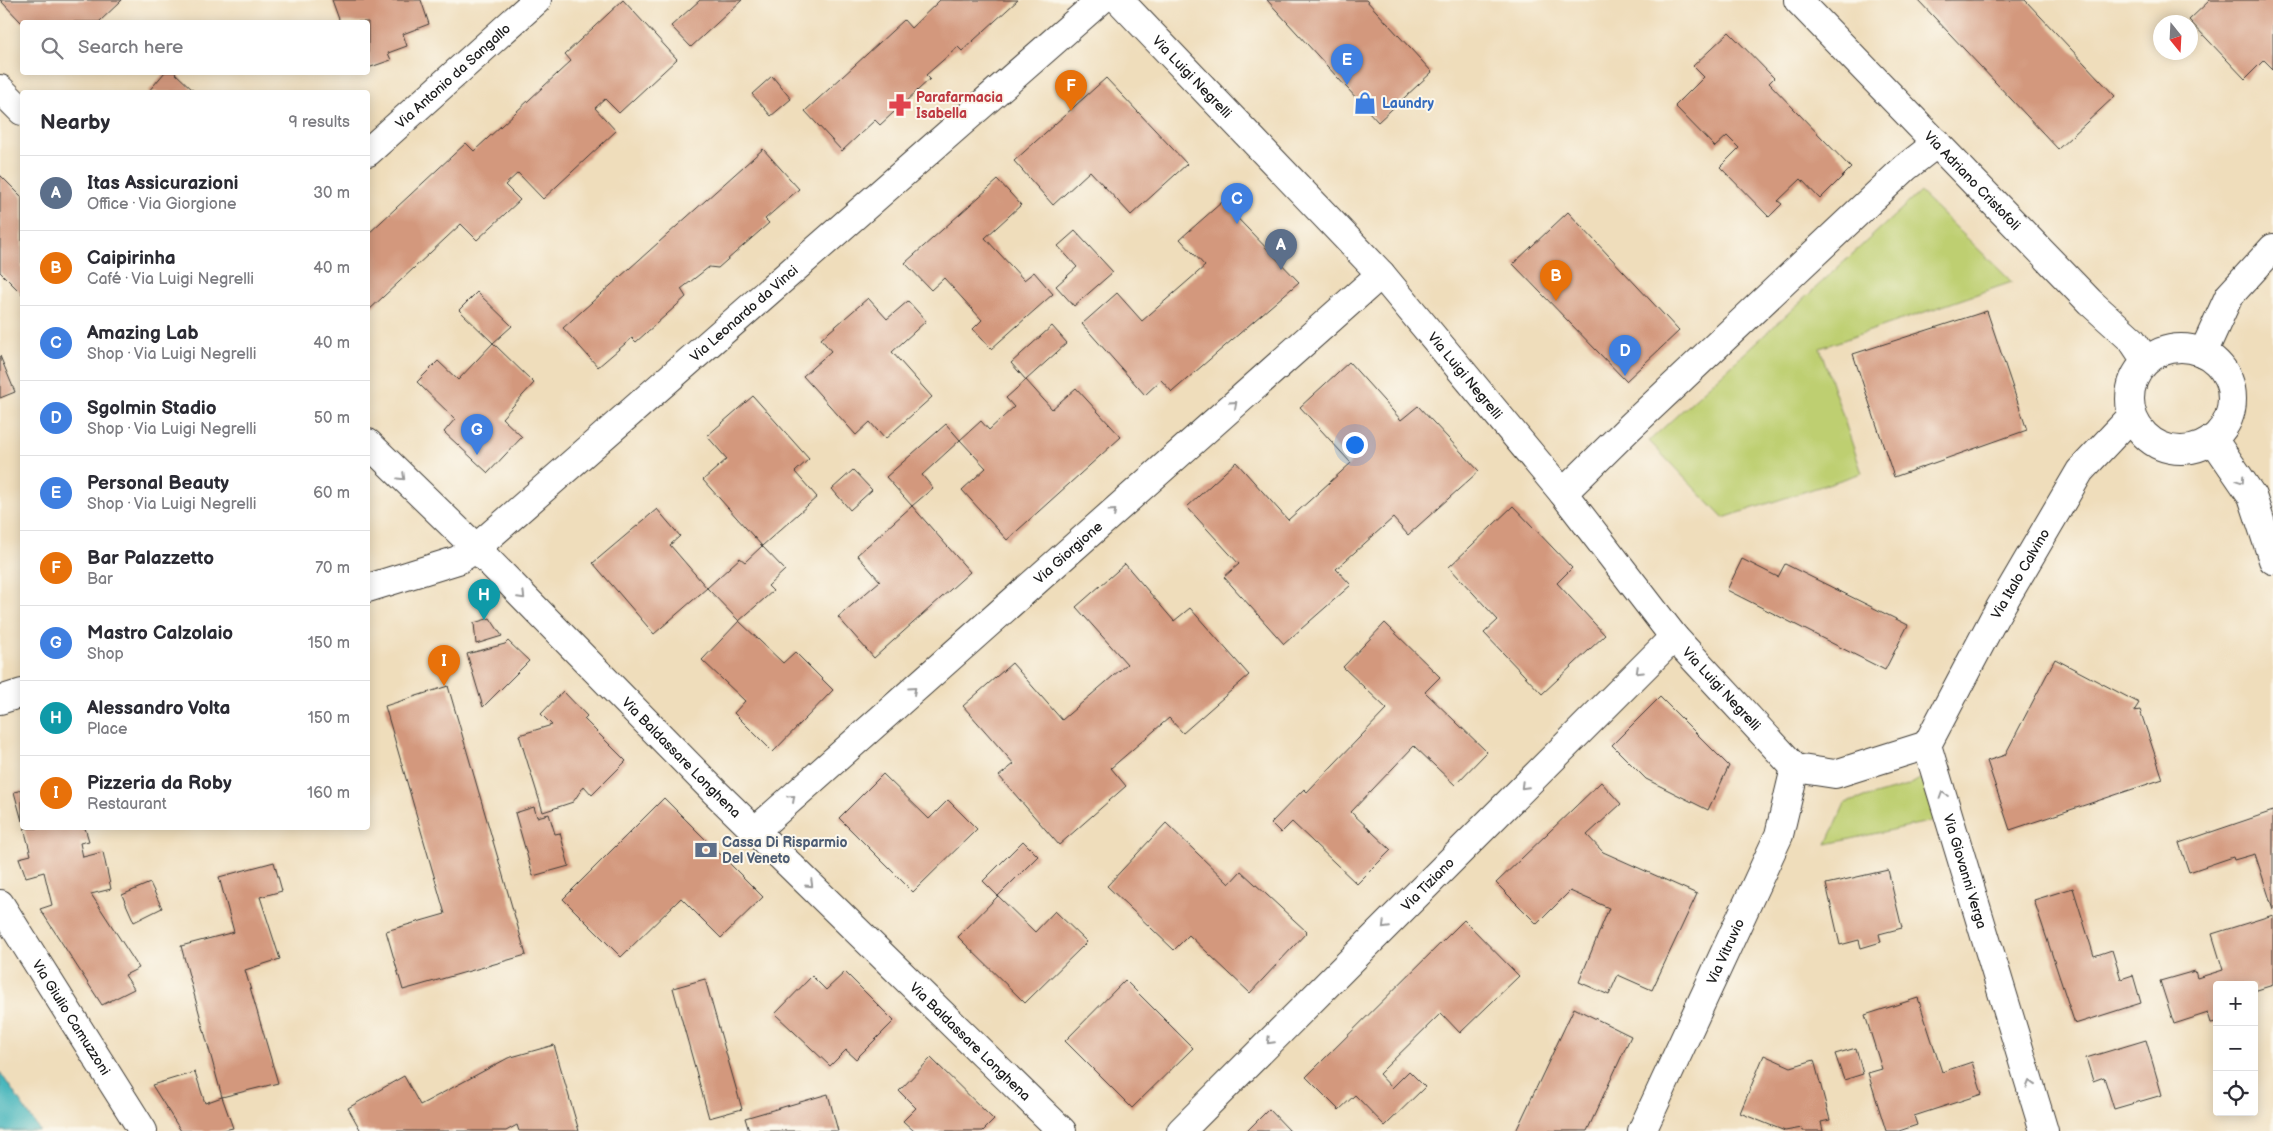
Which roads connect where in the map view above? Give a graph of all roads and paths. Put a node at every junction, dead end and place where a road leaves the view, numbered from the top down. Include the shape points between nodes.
1 (537, 0) edge
2 (1101, 0) edge
3 (1119, 0) edge
4 (1798, 0) edge
5 (0, 90) edge
6 (20, 109) edge
7 (1936, 143) junction
8 (370, 150) edge
9 (2273, 248) edge
10 (1381, 274) junction
11 (2203, 353) junction
12 (2146, 361) junction
13 (2132, 416) junction
14 (2213, 439) junction
15 (370, 445) edge
16 (1563, 493) junction
17 (476, 548) junction
18 (2273, 560) edge
19 (370, 587) edge
20 (1674, 637) junction
21 (20, 694) edge
22 (0, 700) edge
23 (1927, 745) junction
24 (1794, 768) junction
25 (755, 831) junction
26 (0, 904) edge
27 (143, 1131) edge
28 (1062, 1131) edge
29 (1181, 1131) edge
30 (1642, 1131) edge
31 (2044, 1131) edge

1 - 8 street, Via Antonio da Sangallo
2 - 17 street, Via Leonardo da Vinci
3 - 10 street, Via Luigi Negrelli
4 - 7 street, Via Adriano Cristofoli
5 - 6 street
7 - 12 street, Via Adriano Cristofoli via 2090,302 2132,340
7 - 16 street via 1905,168
9 - 11 street via 2229,296
10 - 16 street, Via Luigi Negrelli
25 -> 10 street, Via Giorgione
11 - 12 street via 2180,347 2168,349
11 - 14 street via 2223,369 2233,393 2229,418
12 - 13 street via 2131,386
13 - 14 street via 2148,438 2174,450 2188,450
13 - 23 street, Via Italo Calvino via 2080,471 1994,618
14 -> 18 street via 2252,496
15 -> 17 street, Via Baldassare Longhena
16 - 20 street, Via Luigi Negrelli
17 - 19 street, Via Leonardo da Vinci via 458,560
17 -> 25 street, Via Baldassare Longhena
20 - 24 street, Via Luigi Negrelli
20 -> 29 street, Via Tiziano
21 - 22 street
23 - 24 street via 1835,774
31 -> 23 street, Via Giovanni Verga
24 - 30 street, Via Vitruvio via 1779,835
25 -> 28 street, Via Baldassare Longhena
26 - 27 street, Via Giulio Camuzzoni

